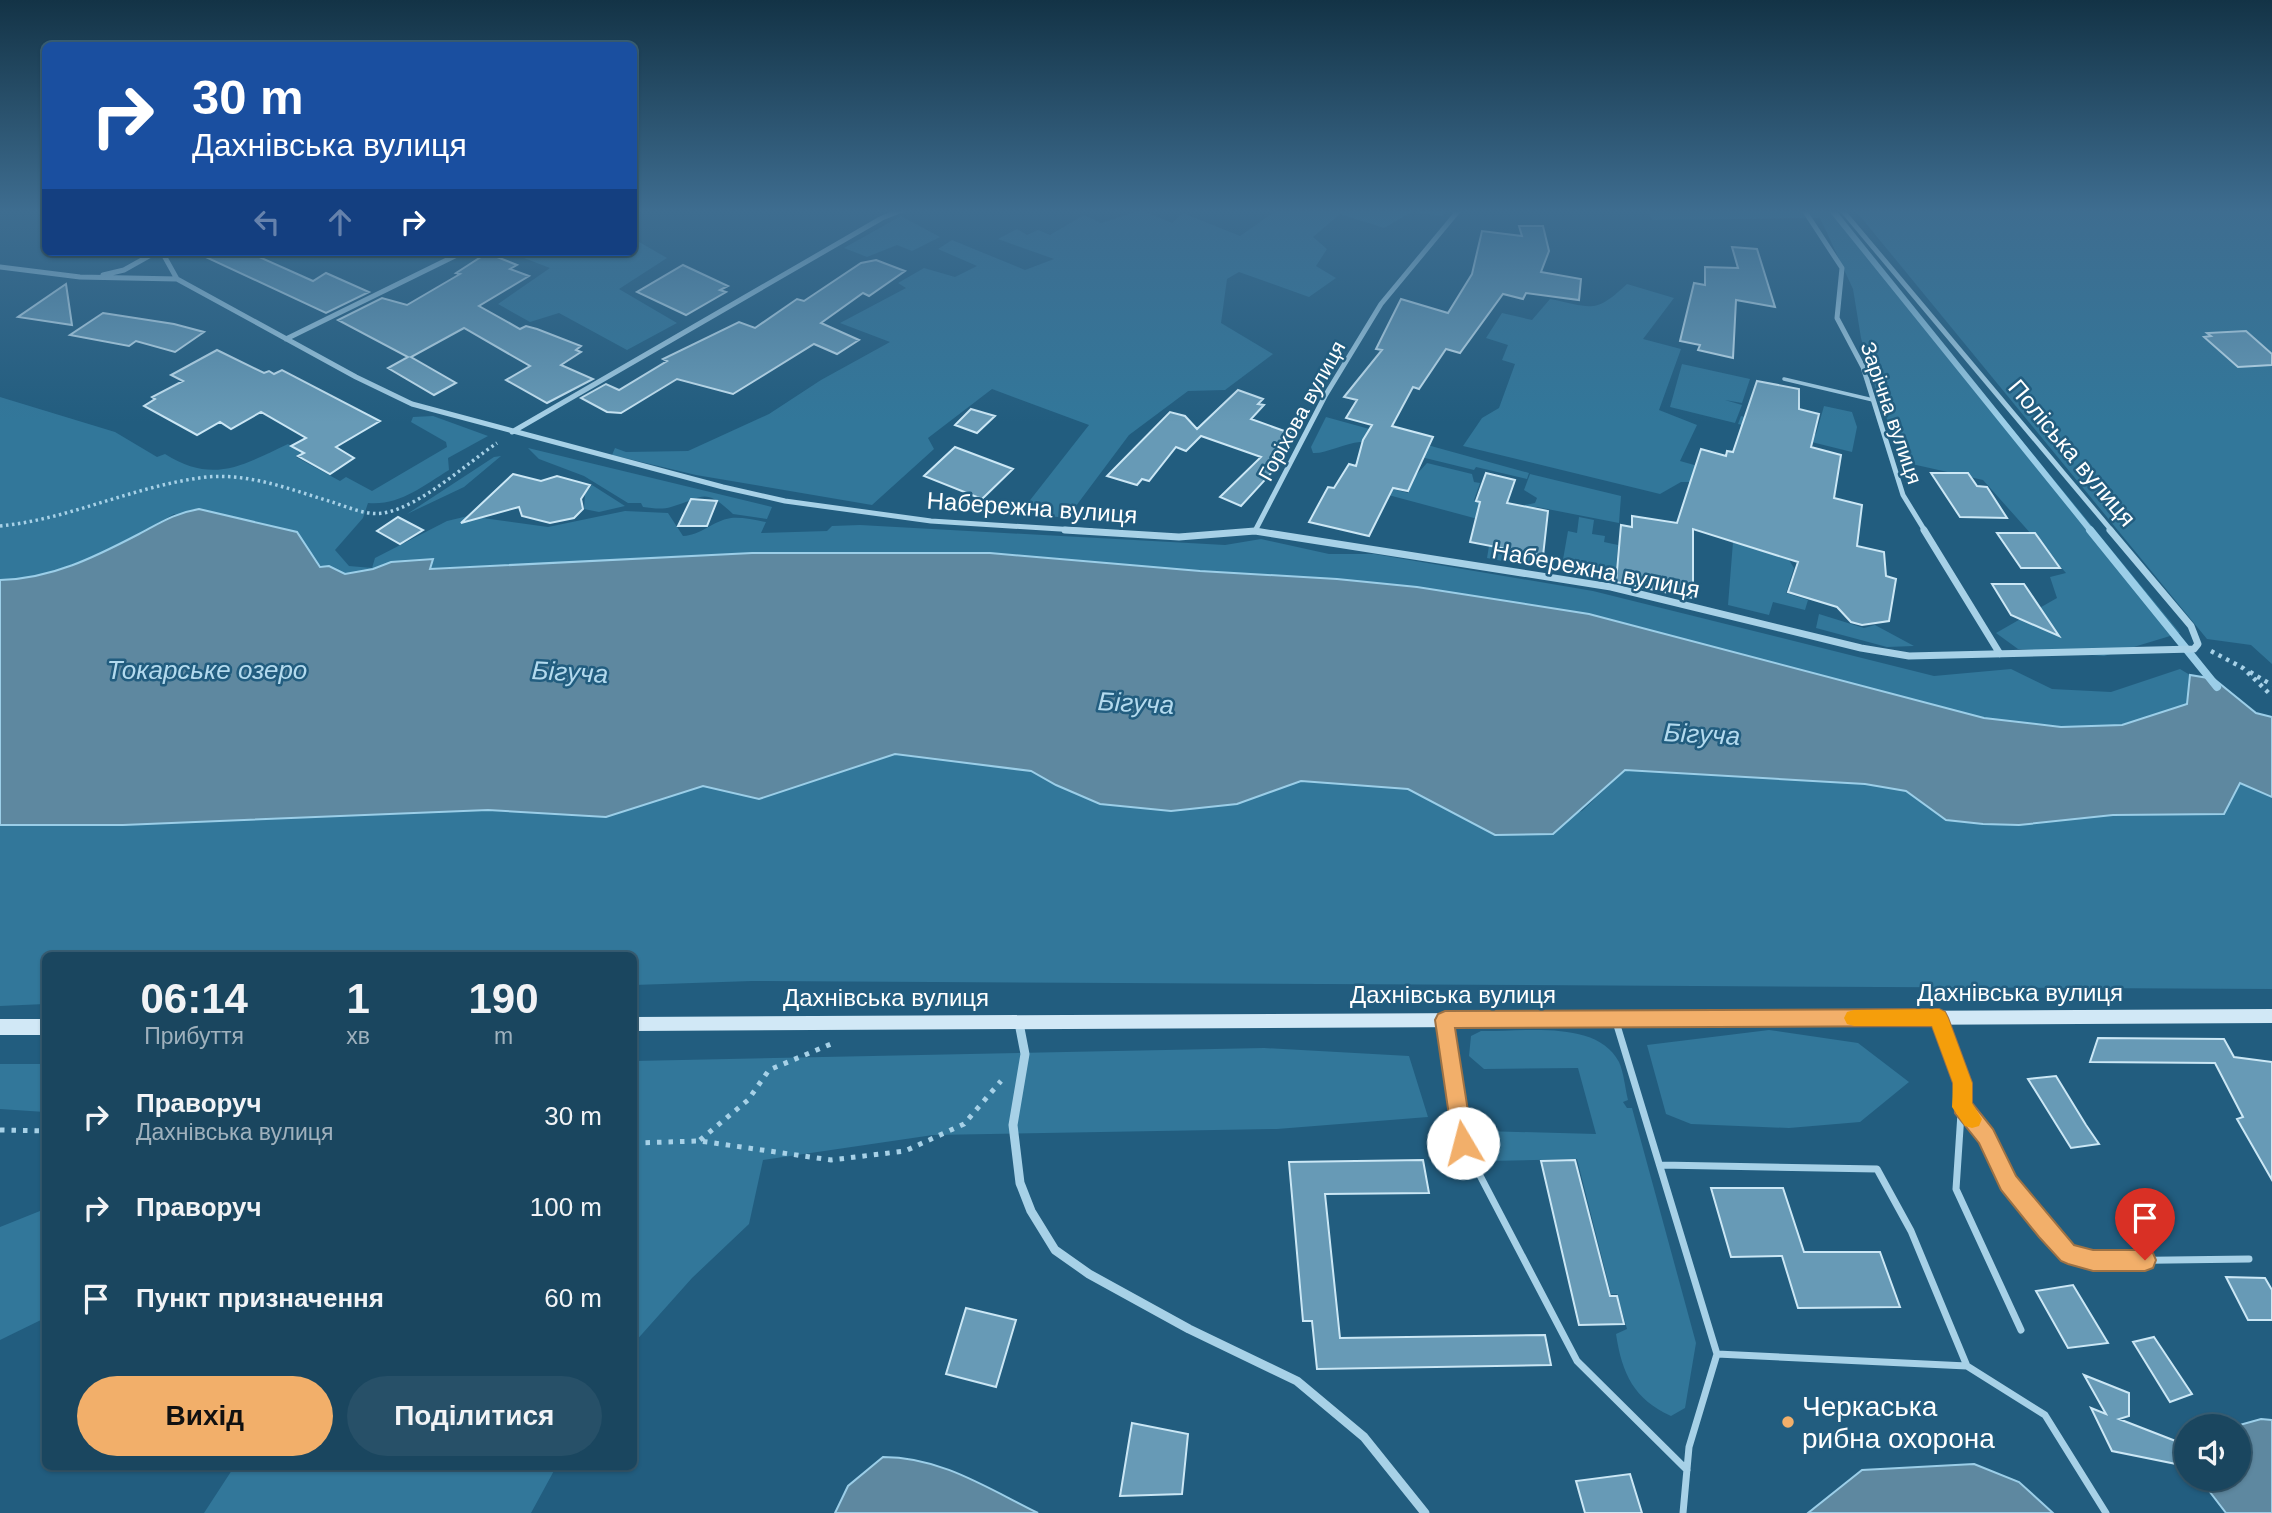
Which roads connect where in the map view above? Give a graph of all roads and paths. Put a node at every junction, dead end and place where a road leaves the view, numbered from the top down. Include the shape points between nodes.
1 (180, 281) edge
2 (405, 281) edge
3 (774, 281) edge
4 (1400, 281) edge
5 (1841, 281) edge
6 (1901, 281) edge
7 (286, 339) junction
8 (1784, 379) dead end
9 (1873, 400) junction
10 (512, 432) junction
11 (0, 526) edge
12 (1255, 531) junction
13 (2196, 646) junction
14 (2000, 654) junction
15 (2243, 668) junction
16 (2272, 685) edge
17 (2272, 696) edge
18 (2272, 1016) edge
19 (1939, 1018) junction
20 (1615, 1019) junction
21 (1445, 1020) junction
22 (1018, 1022) junction
23 (637, 1024) edge
24 (0, 1027) edge
25 (42, 1027) edge
26 (842, 1040) dead end
27 (1025, 1054) junction
28 (1962, 1107) junction
29 (0, 1130) edge
30 (42, 1131) edge
31 (699, 1141) junction
32 (637, 1143) edge
33 (1661, 1165) junction
34 (2249, 1259) dead end
35 (2021, 1330) dead end
36 (1717, 1354) junction
37 (1967, 1366) junction
38 (1687, 1471) junction
39 (1424, 1513) edge
40 (1683, 1513) edge
41 (2106, 1513) edge

1 - 7 street, Набережна вулиця
2 - 7 street
3 - 10 street
4 - 12 street, Горіхова вулиця via 1325,396
5 - 9 street, Зарічна вулиця via 1837,317 1863,367
6 - 13 street, Поліська вулиця via 2191,626
7 - 10 street, Набережна вулиця via 412,404
8 - 9 lane
9 - 14 street, Зарічна вулиця via 1903,495
10 - 11 path via 384,513 361,511 241,477 210,477 175,481 64,516
10 - 12 street, Набережна вулиця via 723,488 863,514 1179,537
12 - 14 street, Набережна вулиця via 1611,587 1897,654
13 - 14 street, Набережна вулиця via 2167,651
13 - 15 path
15 - 16 path
15 - 17 path
18 - 19 street, Дахнівська вулиця
19 - 20 street, Дахнівська вулиця
19 - 28 lane via 1963,1083
20 - 21 street, Дахнівська вулиця
20 - 33 lane
21 - 22 street, Дахнівська вулиця
21 - 38 lane via 1463,1143 1577,1361
22 - 23 street, Дахнівська вулиця
22 - 27 street
24 - 25 street
26 - 31 path via 769,1070 748,1100
27 - 31 path via 964,1124 905,1151 831,1160
27 - 39 street via 1013,1125 1020,1183 1055,1250 1089,1275 1297,1381 1364,1437
28 - 34 lane via 1986,1136 2009,1183 2068,1254 2093,1261
28 - 35 lane via 1955,1189
29 - 30 path
31 - 32 path
33 - 36 lane
33 - 37 lane via 1877,1169 1911,1231
36 - 37 lane
36 - 38 lane via 1689,1447
37 - 41 lane via 2045,1415
38 - 40 lane

